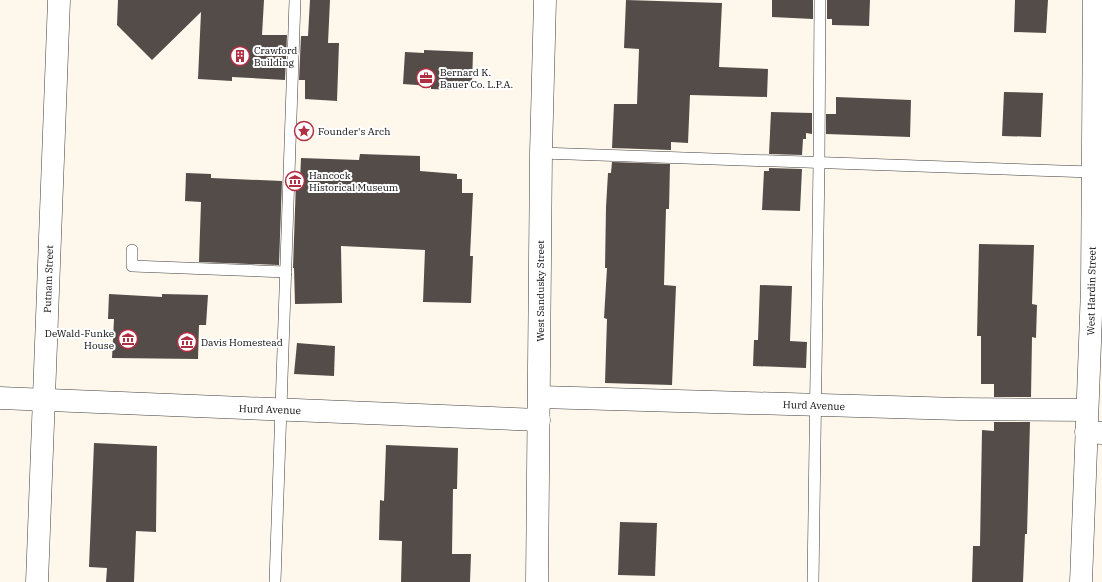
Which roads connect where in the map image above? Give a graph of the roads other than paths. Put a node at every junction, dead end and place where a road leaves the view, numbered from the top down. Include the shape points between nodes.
1 (59, 0) edge
2 (295, 0) edge
3 (545, 0) edge
4 (820, 0) edge
5 (1094, 0) edge
6 (541, 152) junction
7 (820, 162) junction
8 (1092, 172) junction
9 (1097, 194) edge
10 (132, 250) dead end
11 (286, 272) junction
12 (540, 397) junction
13 (0, 398) edge
14 (43, 400) junction
15 (816, 405) junction
16 (282, 410) junction
17 (1087, 410) junction
18 (539, 420) junction
19 (1094, 433) edge
20 (37, 582) edge
21 (275, 582) edge
22 (537, 582) edge
23 (813, 582) edge
24 (1082, 582) edge

1 - 14 street, Putnam Street
2 - 11 lane
3 - 6 street, West Sandusky Street
4 - 7 lane
5 - 8 street, West Hardin Street
6 - 7 lane
6 - 12 street, West Sandusky Street
7 - 8 lane
7 - 15 lane
8 - 9 street, West Hardin Street
9 - 17 street, West Hardin Street
10 - 11 lane via 132,266
11 - 16 lane
12 - 15 street, Hurd Avenue
12 - 18 street, West Sandusky Street
13 - 14 street, Hurd Avenue
14 - 16 street, Hurd Avenue
14 - 20 street, Putnam Street
15 - 17 street, Hurd Avenue
15 - 23 lane
16 - 18 street, Hurd Avenue
16 - 21 lane
17 - 19 street, West Hardin Street
18 - 22 street, West Sandusky Street
19 - 24 street, West Hardin Street

